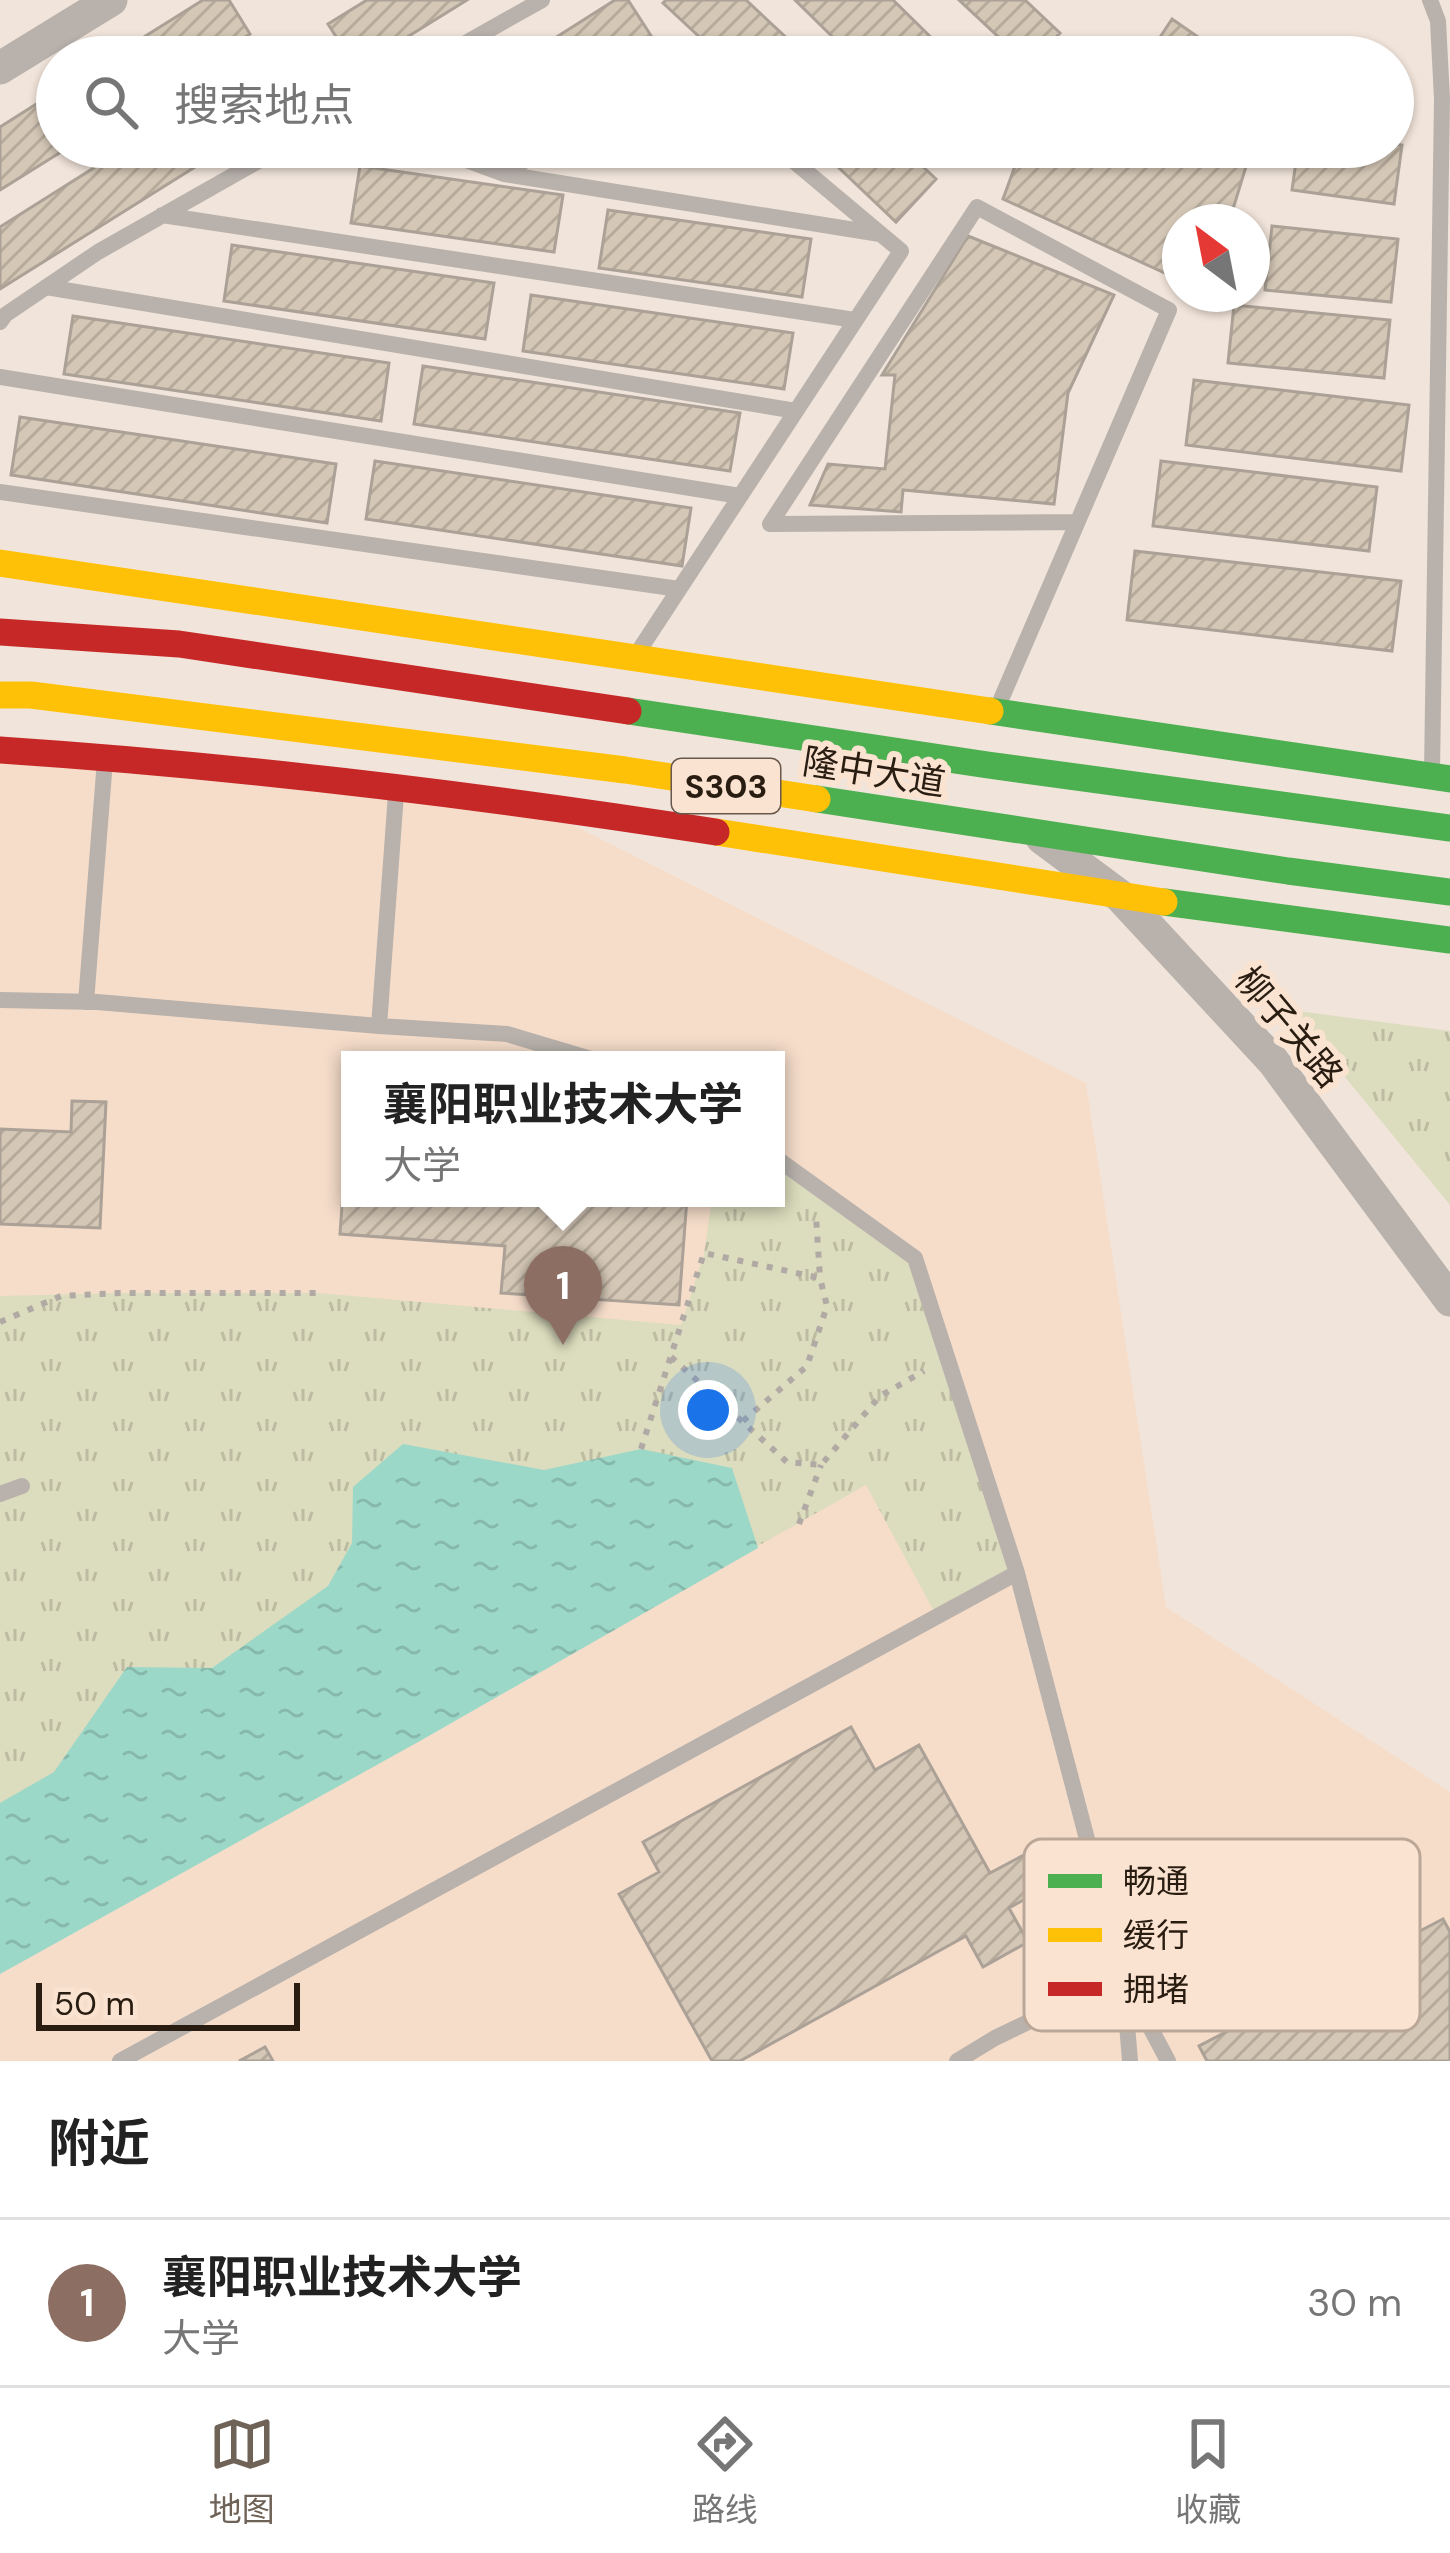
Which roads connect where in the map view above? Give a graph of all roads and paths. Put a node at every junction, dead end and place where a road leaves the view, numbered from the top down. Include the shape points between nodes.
1 (111, 0) edge
2 (542, 0) edge
3 (1430, 0) edge
4 (52, 36) edge
5 (478, 36) edge
6 (36, 46) edge
7 (1445, 59) edge
8 (0, 68) edge
9 (246, 168) edge
10 (490, 168) edge
11 (512, 168) edge
12 (802, 168) edge
13 (504, 173) junction
14 (162, 215) junction
15 (881, 234) junction
16 (46, 287) junction
17 (856, 320) junction
18 (0, 322) edge
19 (0, 377) edge
20 (796, 411) junction
21 (0, 492) edge
22 (740, 496) junction
23 (1077, 522) junction
24 (0, 563) edge
25 (679, 589) junction
26 (0, 632) edge
27 (634, 658) junction
28 (0, 695) edge
29 (626, 712) junction
30 (108, 731) junction
31 (992, 738) junction
32 (402, 742) junction
33 (1237, 748) junction
34 (0, 750) edge
35 (1441, 778) edge
36 (396, 789) junction
37 (1230, 799) junction
38 (1450, 828) edge
39 (1036, 834) junction
40 (1450, 892) edge
41 (1120, 896) junction
42 (1450, 940) edge
43 (0, 1000) edge
44 (86, 1002) junction
45 (379, 1026) junction
46 (564, 1051) edge
47 (785, 1164) edge
48 (814, 1185) junction
49 (820, 1278) junction
50 (319, 1293) dead end
51 (1450, 1300) edge
52 (0, 1322) edge
53 (671, 1357) junction
54 (948, 1359) junction
55 (742, 1422) junction
56 (641, 1448) dead end
57 (821, 1465) junction
58 (22, 1486) dead end
59 (0, 1494) edge
60 (800, 1524) dead end
61 (1017, 1573) junction
62 (1088, 1839) edge
63 (1024, 2024) edge
64 (1128, 2031) edge
65 (1152, 2031) edge
66 (120, 2061) edge
67 (957, 2061) edge
68 (1130, 2061) edge
69 (1168, 2061) edge

1 - 4 street
2 - 5 lane
3 - 7 lane
6 - 8 street
7 - 35 lane
9 - 14 lane
10 - 13 lane
11 - 13 lane
12 - 15 lane
13 - 15 lane
14 - 16 lane
14 - 17 lane
15 - 17 lane via 901,250
16 - 18 lane
16 - 20 lane
17 - 20 lane
19 - 22 lane
20 - 22 lane
21 - 25 lane
22 - 25 lane
23 - 23 lane via 1169,310 977,207 770,524
23 - 31 lane
24 - 27 street
25 - 27 lane
26 - 29 street, 隆中大道 / S303 via 179,644
27 - 29 street
27 - 31 street
28 - 30 street, 隆中大道 / S303 via 31,695
29 - 31 street, 隆中大道 / S303
30 - 32 street, 隆中大道 / S303
30 - 34 street
30 - 36 street
30 - 44 lane
31 - 33 street
31 - 37 street, 隆中大道 / S303
32 - 36 lane
32 - 39 street, 隆中大道 / S303
33 - 35 street
33 - 37 street
36 - 41 street
36 - 45 lane
37 - 38 street, 隆中大道 / S303
39 - 40 street, 隆中大道 / S303
39 - 41 street, 柳子关路
41 - 42 street
41 - 51 street, 柳子关路 via 1273,1061
43 - 44 lane
44 - 45 lane
45 - 46 lane via 507,1034
47 - 48 lane
48 - 49 path
48 - 54 lane via 915,1258
49 - 53 path via 704,1253
49 - 55 path via 827,1306 807,1366
50 - 52 path via 61,1296
53 - 55 path
53 - 56 path
54 - 57 path via 880,1396
54 - 61 lane
55 - 57 path via 787,1462
57 - 60 path
58 - 59 lane
61 - 62 lane
61 - 66 lane
63 - 67 lane
64 - 68 lane
65 - 69 lane

